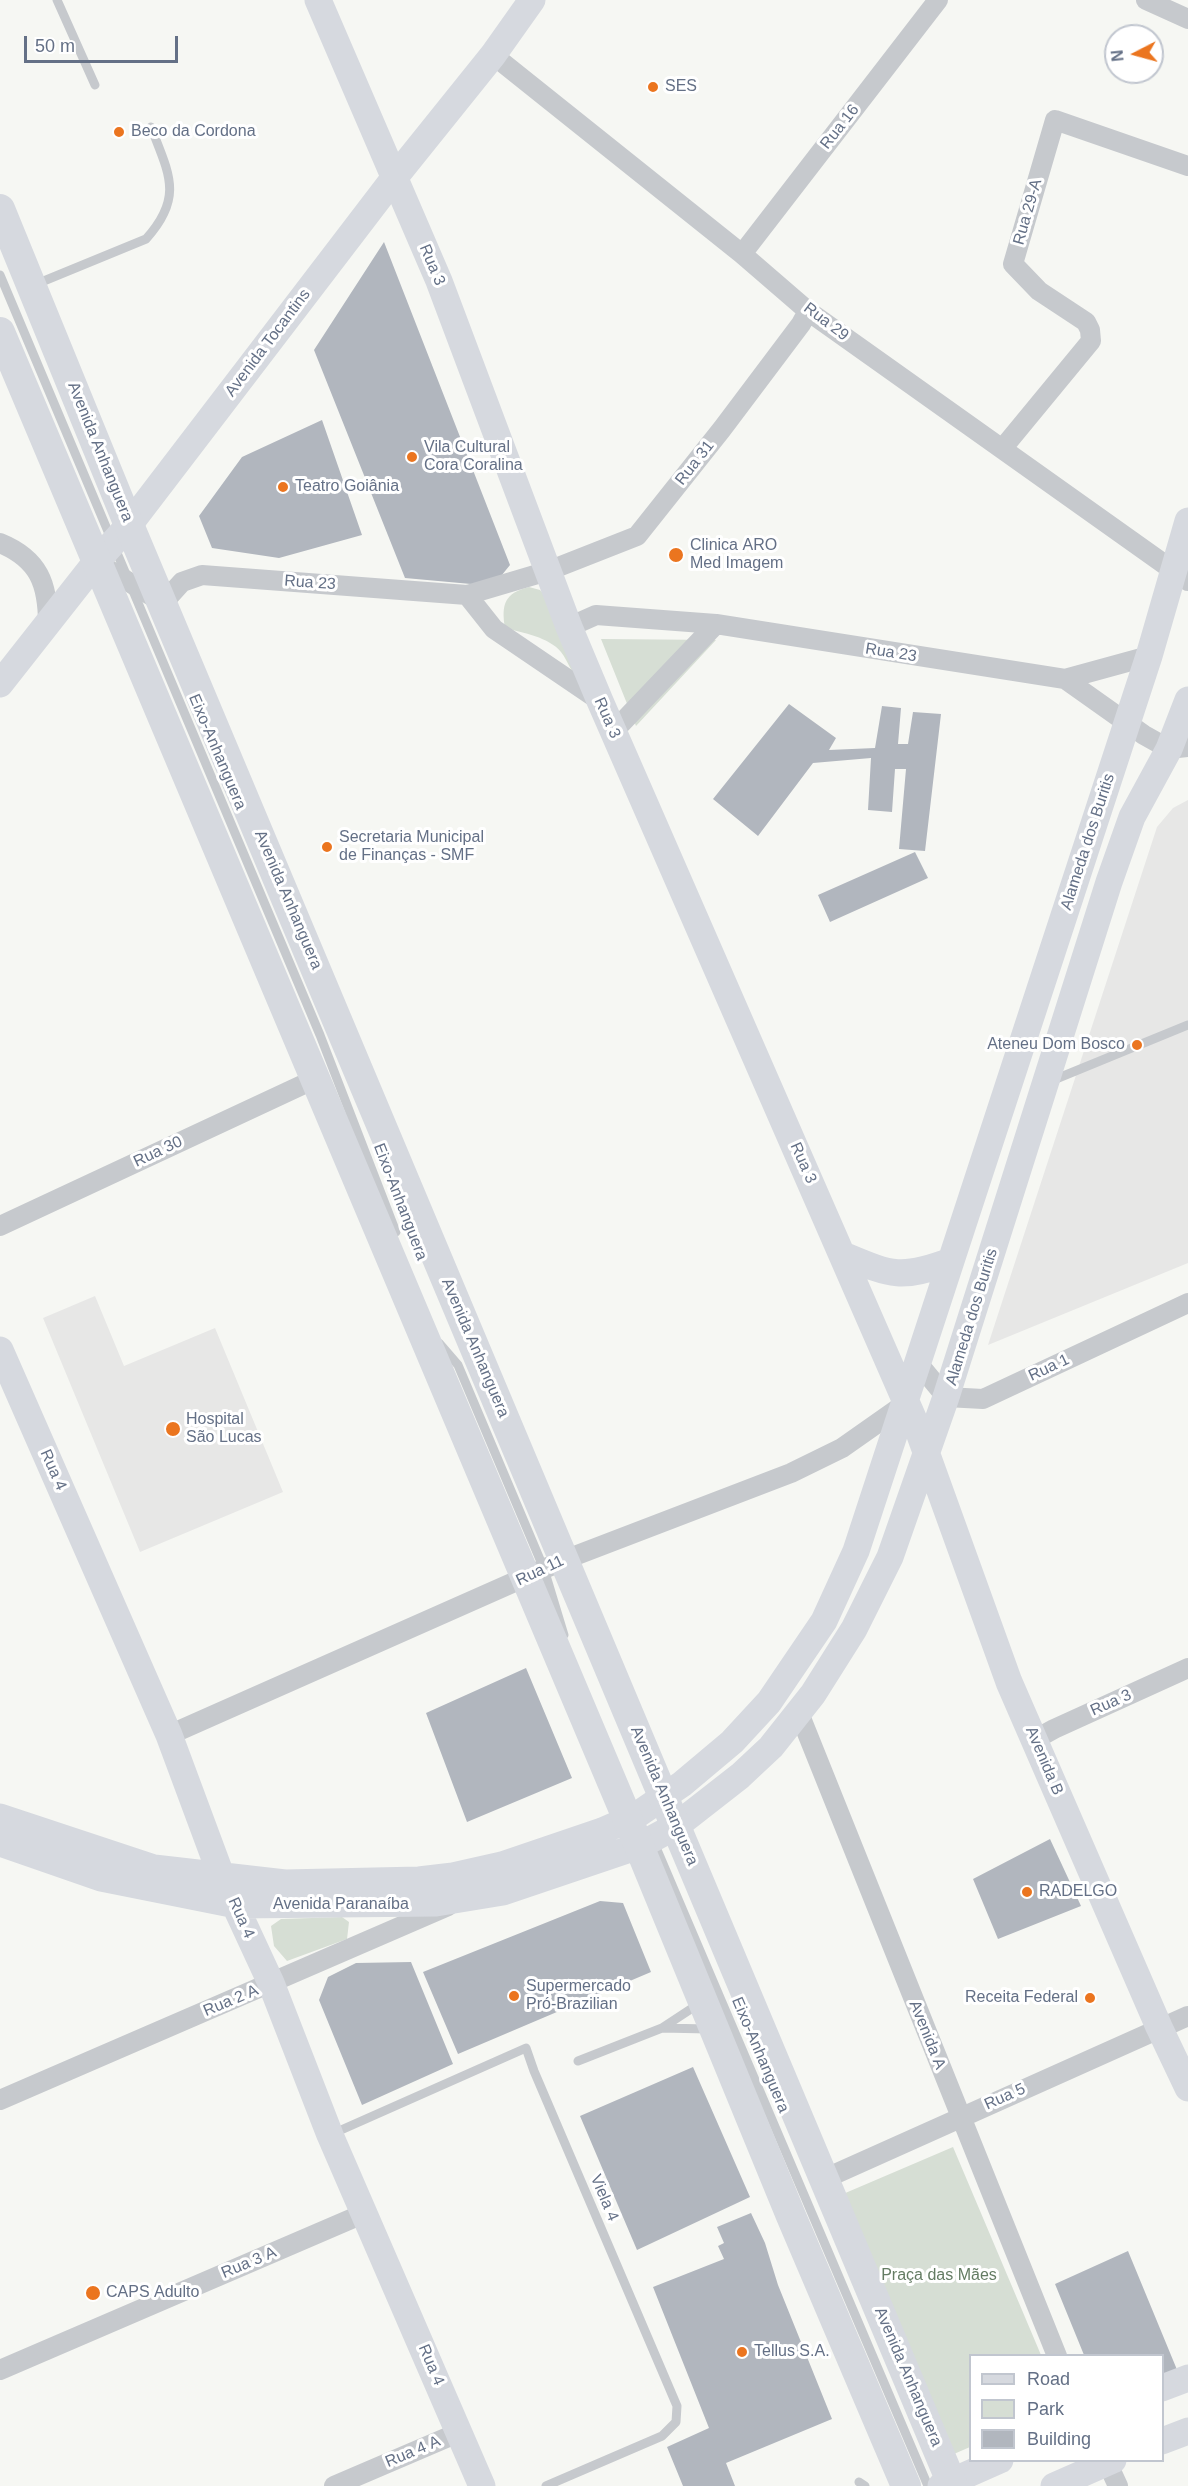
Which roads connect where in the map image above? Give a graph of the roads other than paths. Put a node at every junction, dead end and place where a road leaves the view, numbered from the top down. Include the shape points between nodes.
1 (57, 0) edge
2 (318, 0) edge
3 (532, 0) edge
4 (938, 0) edge
5 (1146, 0) edge
6 (1188, 19) edge
7 (493, 55) junction
8 (95, 85) dead end
9 (151, 127) dead end
10 (1188, 166) edge
11 (395, 177) junction
12 (0, 209) edge
13 (741, 254) junction
14 (0, 275) edge
15 (32, 286) junction
16 (808, 310) junction
17 (0, 332) edge
18 (1002, 450) junction
19 (1188, 521) edge
20 (0, 543) edge
21 (113, 543) junction
22 (548, 571) junction
23 (1181, 575) edge
24 (129, 582) junction
25 (467, 595) junction
26 (163, 603) junction
27 (48, 624) junction
28 (716, 624) junction
29 (569, 627) junction
30 (1149, 656) junction
31 (1065, 680) junction
32 (0, 684) edge
33 (1188, 700) edge
34 (600, 702) junction
35 (1127, 722) junction
36 (614, 732) junction
37 (1179, 748) edge
38 (1188, 1025) edge
39 (315, 1079) junction
40 (1045, 1083) junction
41 (0, 1226) edge
42 (400, 1244) dead end
43 (843, 1255) junction
44 (951, 1261) junction
45 (1188, 1303) edge
46 (435, 1332) dead end
47 (439, 1343) junction
48 (0, 1350) edge
49 (918, 1364) junction
50 (946, 1397) junction
51 (917, 1427) junction
52 (541, 1571) junction
53 (564, 1635) junction
54 (568, 1646) dead end
55 (1188, 1668) edge
56 (799, 1713) junction
57 (169, 1735) junction
58 (1034, 1740) junction
59 (0, 1816) edge
60 (648, 1822) junction
61 (0, 1843) edge
62 (221, 1875) junction
63 (461, 1900) junction
64 (236, 1905) junction
65 (271, 1983) junction
66 (702, 2001) junction
67 (1188, 2016) edge
68 (1159, 2027) junction
69 (662, 2028) junction
70 (713, 2029) junction
71 (578, 2061) dead end
72 (1188, 2088) edge
73 (0, 2100) edge
74 (960, 2117) junction
75 (330, 2135) junction
76 (824, 2180) junction
77 (365, 2213) junction
78 (1057, 2354) edge
79 (0, 2370) edge
80 (1188, 2378) edge
81 (1164, 2387) edge
82 (1188, 2431) edge
83 (460, 2432) junction
84 (1164, 2440) edge
85 (995, 2462) edge
86 (1111, 2467) edge
87 (943, 2485) edge
88 (334, 2486) edge
89 (482, 2486) edge
90 (546, 2486) edge
91 (906, 2486) edge
92 (1054, 2486) edge

1 - 8 lane
2 - 11 main road, Rua 3
3 - 7 main road, Avenida Tocantins
4 - 13 street, Rua 16
5 - 6 street
7 - 11 main road, Avenida Tocantins
7 - 13 street, Rua 29
9 - 15 lane via 170,177 170,201 158,225 146,239
10 - 18 street, Rua 29-A via 1054,120 1012,264 1039,291 1086,322 1091,341
11 - 21 main road, Avenida Tocantins
11 - 22 main road, Rua 3 via 439,281
12 - 15 main road, Avenida Anhanguera
13 - 16 street, Rua 29
14 - 21 lane
15 - 21 main road, Avenida Anhanguera
16 - 18 street, Rua 29
16 - 22 street, Rua 31 via 730,419 637,536
17 - 21 main road, Avenida Anhanguera
18 - 23 street, Rua 29
19 - 23 main road, Alameda dos Buritis
20 - 27 street via 16,550 40,574 48,597
21 - 24 street
21 - 26 main road, Avenida Anhanguera
21 - 27 main road, Avenida Tocantins
21 - 39 main road, Avenida Anhanguera
22 - 25 street, Rua 23
22 - 29 main road, Rua 3
23 - 30 main road, Alameda dos Buritis
24 - 26 street
24 - 42 lane, Eixo-Anhanguera via 320,1035
25 - 26 street, Rua 23 via 202,575 182,582
25 - 34 street via 494,629
26 - 52 main road, Avenida Anhanguera
27 - 32 main road, Avenida Tocantins
28 - 29 street, Rua 23 via 596,615
28 - 31 street, Rua 23
28 - 36 street
29 - 34 main road, Rua 3
30 - 31 street, Rua 23
30 - 35 main road, Alameda dos Buritis
31 - 35 street, Rua 23
33 - 37 main road, Alameda dos Buritis
34 - 36 main road, Rua 3
35 - 37 street
35 - 44 main road, Alameda dos Buritis
36 - 43 main road, Rua 3
37 - 40 main road, Alameda dos Buritis via 1132,817
38 - 40 lane
39 - 41 street, Rua 30
39 - 52 main road, Avenida Anhanguera
40 - 50 main road, Alameda dos Buritis
43 - 44 main road via 883,1272 903,1274
43 - 51 main road, Rua 3
44 - 49 main road, Alameda dos Buritis
45 - 50 street, Rua 1 via 983,1399
46 - 47 lane
47 - 52 lane via 448,1378
47 - 52 lane via 458,1365
48 - 57 main road, Rua 4
49 - 50 street
49 - 51 main road, Alameda dos Buritis
50 - 51 main road, Alameda dos Buritis
51 - 52 street, Rua 11 via 842,1448 791,1473
51 - 56 main road, Alameda dos Buritis via 890,1557 854,1629
51 - 58 main road, Avenida B via 1009,1682
51 - 60 main road, Alameda dos Buritis via 824,1621 790,1673 749,1726
52 - 53 lane
52 - 53 lane
52 - 57 street, Rua 11
52 - 60 main road, Avenida Anhanguera
52 - 60 main road, Avenida Anhanguera
53 - 54 lane
55 - 58 street, Rua 3
56 - 60 main road, Alameda dos Buritis via 740,1776
56 - 74 street, Avenida A
57 - 62 main road, Rua 4
58 - 68 main road, Avenida B
59 - 62 main road, Avenida Paranaíba via 154,1868
60 - 62 main road, Avenida Paranaíba via 502,1866 453,1876 285,1883
60 - 63 main road, Avenida Paranaíba via 517,1887
60 - 66 main road, Avenida Anhanguera
60 - 76 main road, Avenida Anhanguera
60 - 87 lane, Eixo-Anhanguera
61 - 64 main road, Avenida Paranaíba via 101,1878
62 - 64 main road, Rua 4
63 - 64 main road, Avenida Paranaíba
63 - 65 street, Rua 2 A
64 - 65 main road, Rua 4
65 - 73 street, Rua 2 A
65 - 75 main road, Rua 4
66 - 69 lane
66 - 70 main road, Avenida Anhanguera
67 - 68 street, Rua 5
68 - 72 main road, Avenida B
68 - 74 street, Rua 5
69 - 70 lane
69 - 71 lane
70 - 91 main road, Avenida Anhanguera
74 - 76 street, Rua 5
74 - 78 street, Avenida A
75 - 77 main road, Rua 4
75 - 90 lane, Viela 4 via 526,2048 677,2406 676,2422 662,2436
76 - 87 main road, Avenida Anhanguera
77 - 79 street, Rua 3 A
77 - 83 main road, Rua 4
80 - 81 main road
82 - 84 main road
83 - 88 street, Rua 4 A
83 - 89 main road, Rua 4
85 - 87 main road
86 - 92 main road

